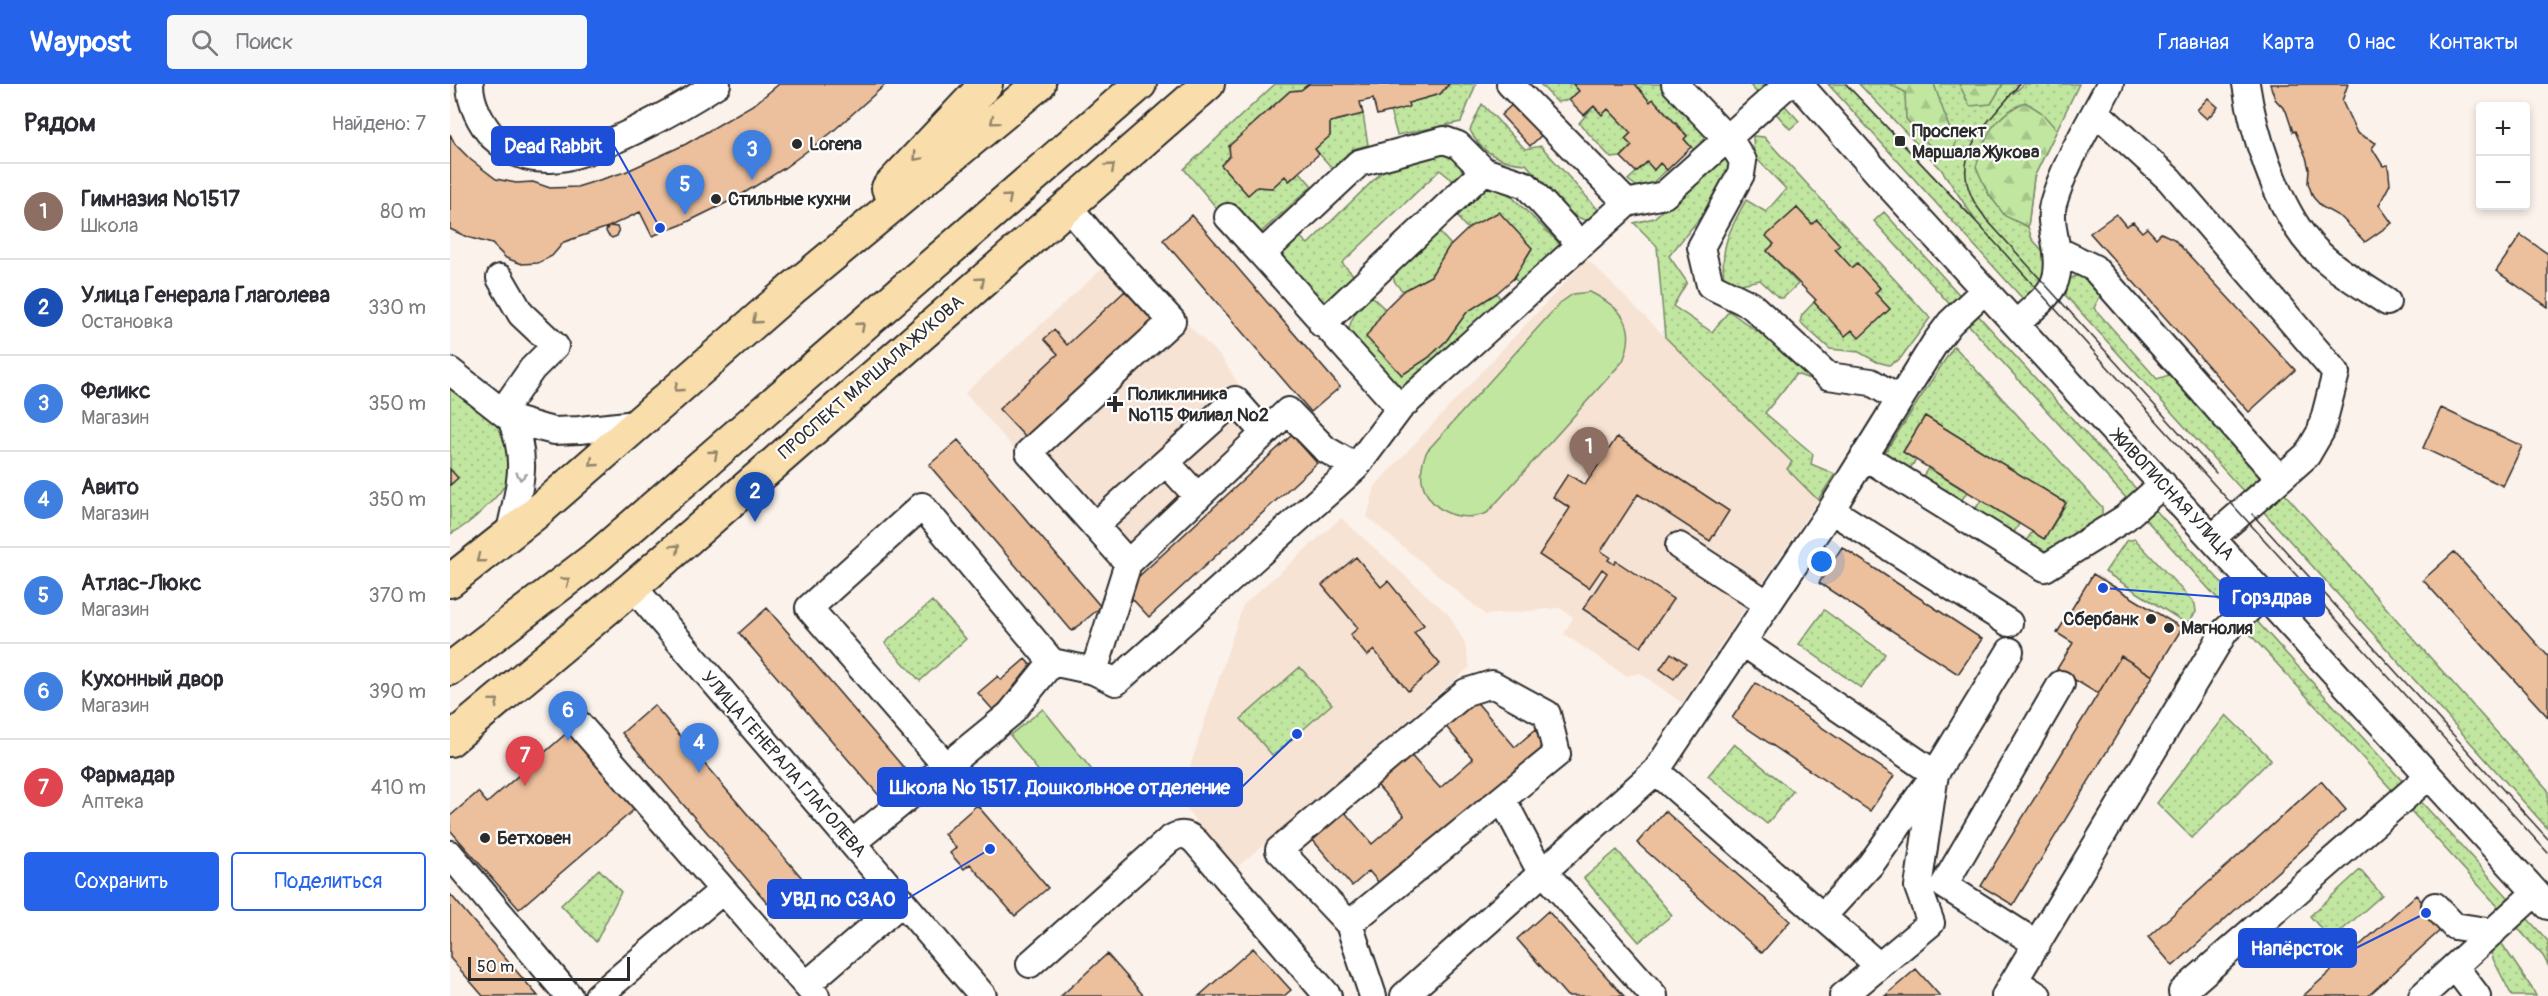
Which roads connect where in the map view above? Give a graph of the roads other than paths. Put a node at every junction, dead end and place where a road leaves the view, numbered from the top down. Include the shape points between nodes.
1 (470, 84) edge
2 (717, 84) edge
3 (986, 84) edge
4 (1039, 84) edge
5 (1140, 84) edge
6 (1208, 84) edge
7 (1510, 84) edge
8 (1676, 84) edge
9 (1788, 84) edge
10 (1799, 84) edge
11 (2110, 84) edge
12 (2246, 84) edge
13 (2096, 112) junction
14 (1727, 138) junction
15 (1484, 171) junction
16 (1628, 203) junction
17 (1067, 205) junction
18 (1228, 217) dead end
19 (1581, 245) junction
20 (2057, 249) junction
21 (1262, 254) junction
22 (500, 278) dead end
23 (792, 289) junction
24 (1985, 290) junction
25 (2387, 302) dead end
26 (1322, 324) junction
27 (2016, 324) junction
28 (450, 371) edge
29 (1899, 399) junction
30 (1400, 408) junction
31 (506, 416) junction
32 (637, 424) junction
33 (1264, 433) junction
34 (1864, 456) junction
35 (1166, 462) junction
36 (1356, 467) junction
37 (2280, 479) junction
38 (2163, 484) junction
39 (1197, 497) junction
40 (1831, 510) junction
41 (1095, 526) junction
42 (509, 536) junction
43 (2212, 538) junction
44 (1679, 546) dead end
45 (1128, 562) junction
46 (450, 581) edge
47 (633, 587) junction
48 (2264, 595) junction
49 (1768, 604) junction
50 (520, 617) junction
51 (2009, 623) dead end
52 (1742, 642) junction
53 (2010, 651) dead end
54 (1052, 662) junction
55 (450, 669) edge
56 (1094, 671) junction
57 (450, 684) edge
58 (2061, 684) dead end
59 (568, 712) dead end
60 (450, 740) edge
61 (947, 767) junction
62 (1656, 771) junction
63 (1935, 774) junction
64 (2429, 776) junction
65 (1503, 800) junction
66 (852, 843) junction
67 (450, 854) edge
68 (1544, 871) junction
69 (722, 891) junction
70 (2542, 899) edge
71 (902, 902) junction
72 (2435, 906) dead end
73 (1822, 917) junction
74 (1349, 924) junction
75 (2493, 932) junction
76 (2037, 944) junction
77 (1030, 964) dead end
78 (1878, 965) junction
79 (2455, 967) junction
80 (2010, 988) edge
81 (811, 990) edge
82 (2182, 992) dead end
83 (568, 996) edge
84 (598, 996) edge
85 (983, 996) edge
86 (1328, 996) edge
87 (1373, 996) edge
88 (1404, 996) edge
89 (1654, 996) edge
90 (1843, 996) edge
91 (2038, 996) edge
92 (2422, 996) edge
93 (2477, 996) edge

1 - 2 street via 475,108 486,130 502,145 524,157 552,159 613,140
3 -> 23 main road
4 -> 23 main road
50 -> 5 main road via 599,555
17 -> 6 main road, ПРОСПЕКТ МАРШАЛА ЖУКОВА
7 - 16 street
8 - 14 street
9 - 14 street
10 - 24 street, ЖИВОПИСНАЯ УЛИЦА
11 - 13 street
12 - 25 street via 2251,119 2284,206 2305,239 2335,267
13 - 20 street via 2074,152 2053,206
13 - 37 street via 2169,179 2336,373 2321,431 2307,455
14 - 16 street via 1664,195
14 - 29 street via 1743,161 1741,174 1701,247 1710,285 1751,305 1828,376 1871,382
15 - 19 street via 1526,185
15 - 21 street via 1458,145 1444,141 1359,163
15 - 26 street
16 - 19 street
17 - 41 street via 1172,321 1029,452
47 -> 17 main road, ПРОСПЕКТ МАРШАЛА ЖУКОВА
18 - 21 street
19 - 30 street
20 - 27 street via 2060,264 2052,290
20 - 37 street via 2094,268
21 - 26 street
22 - 31 street via 521,314 555,346 532,369
23 -> 32 main road
24 - 27 street, ЖИВОПИСНАЯ УЛИЦА
24 - 29 street via 1950,323
26 - 30 street
27 - 38 street, ЖИВОПИСНАЯ УЛИЦА
28 - 31 street
29 - 34 street
30 - 36 street
31 - 32 street via 554,431
31 -> 42 street via 519,442 522,466
32 -> 42 main road
33 - 35 street via 1235,400
33 - 36 street via 1288,411 1325,448
33 - 39 street
34 - 38 street via 2045,568 2125,518
34 - 40 street
35 - 39 street
35 - 41 street
36 - 56 street via 1116,682
37 - 43 street
38 - 43 street, ЖИВОПИСНАЯ УЛИЦА
39 - 45 street
40 - 49 street
40 - 51 street
41 - 45 street
42 -> 46 main road
43 - 48 street, ЖИВОПИСНАЯ УЛИЦА
44 - 49 street
45 - 56 street
60 -> 47 main road, ПРОСПЕКТ МАРШАЛА ЖУКОВА
47 - 66 street, УЛИЦА ГЕНЕРАЛА ГЛАГОЛЕВА
48 - 64 street, ЖИВОПИСНАЯ УЛИЦА
48 - 76 street via 2225,631
49 - 52 street
50 - 55 main road
50 - 57 street
52 - 62 street
52 - 63 street
53 - 63 street
54 - 56 street
54 - 61 street via 1010,714
54 - 61 street via 922,506 809,608
58 - 76 street via 1944,885
59 - 69 street
61 - 66 street
62 - 68 street
62 - 73 street
63 - 73 street via 1871,864
63 - 78 street via 1918,887 1931,923
64 - 70 street, ЖИВОПИСНАЯ УЛИЦА
64 - 82 street
65 - 68 street
65 - 74 street
65 - 74 street via 1557,754 1547,714 1492,684 1466,692 1279,850
66 - 71 street, УЛИЦА ГЕНЕРАЛА ГЛАГОЛЕВА
67 - 83 street
68 - 88 street
68 - 89 street
69 - 81 street
69 - 84 street
70 - 75 street
71 - 81 street
71 - 85 street, УЛИЦА ГЕНЕРАЛА ГЛАГОЛЕВА
72 - 75 street via 2454,926
73 - 78 street
74 - 87 street
75 - 79 street
76 - 80 street
77 - 86 street via 1169,840 1184,835 1196,842
78 - 90 street
79 - 92 street
79 - 93 street
80 - 91 street

